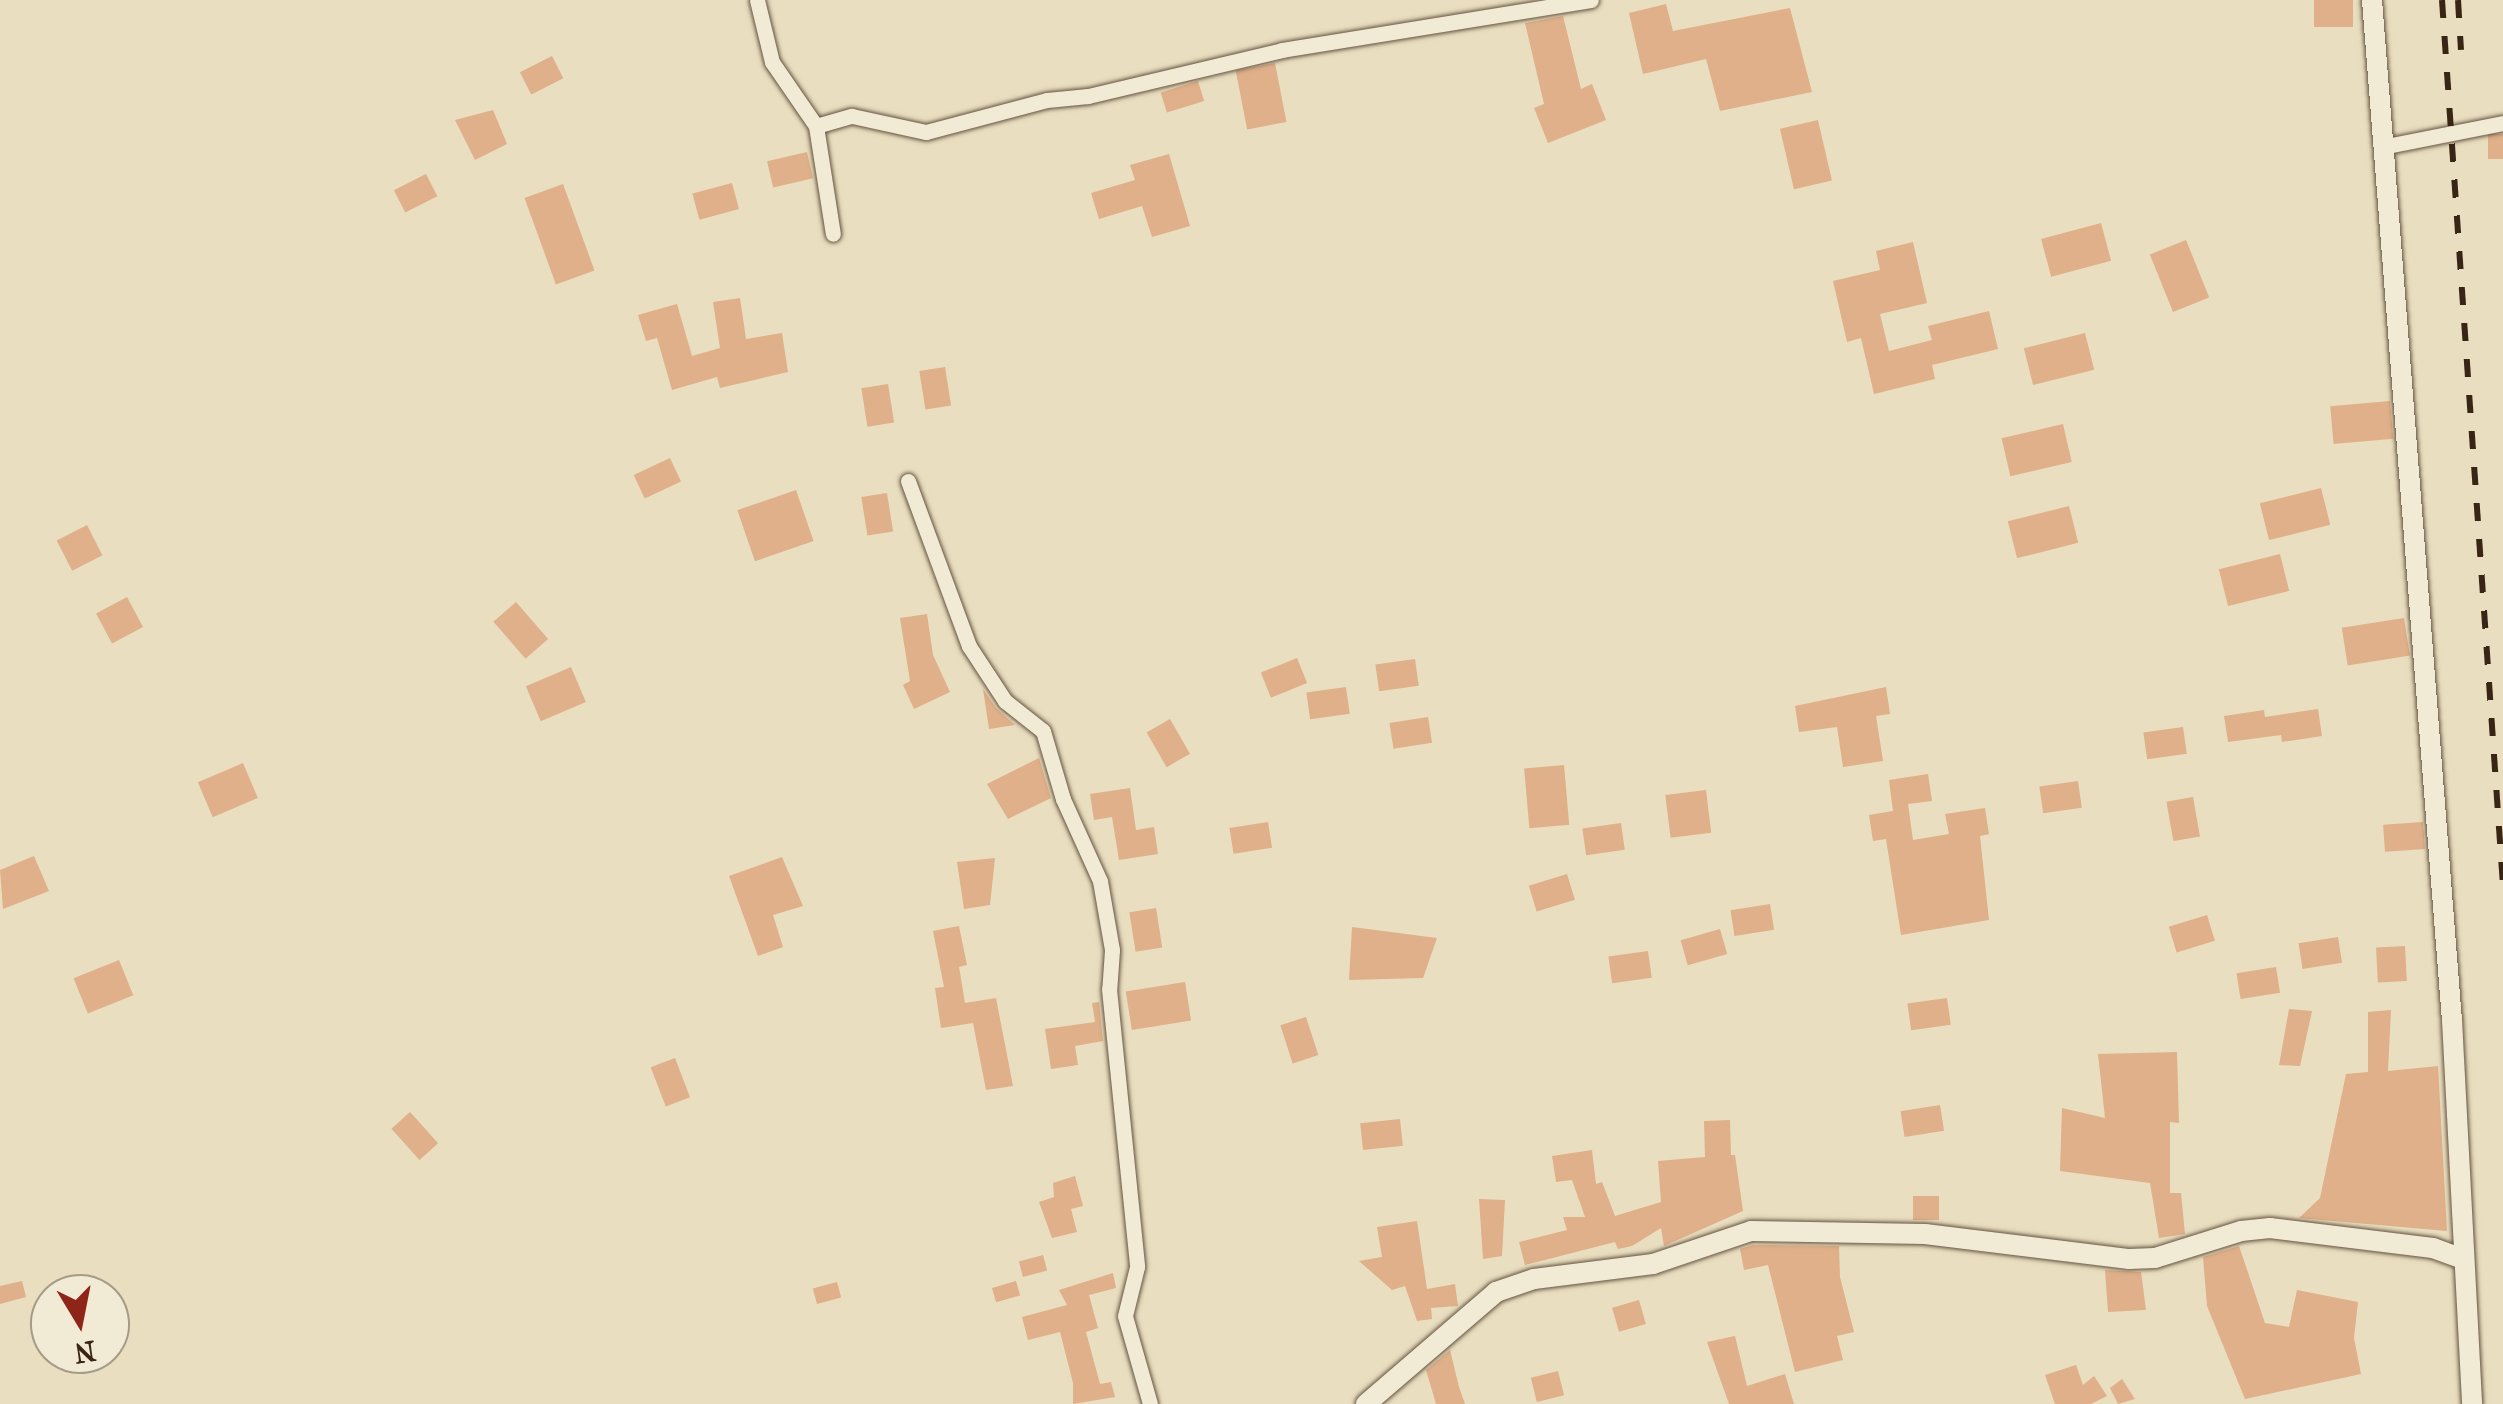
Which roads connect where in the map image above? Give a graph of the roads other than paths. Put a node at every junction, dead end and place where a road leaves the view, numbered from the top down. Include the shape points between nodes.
1 (757, 0) edge
2 (1591, 0) edge
3 (2372, 0) edge
4 (2503, 123) edge
5 (816, 126) junction
6 (2382, 146) junction
7 (833, 234) dead end
8 (908, 480) dead end
9 (2464, 1259) junction
10 (1150, 1404) edge
11 (1366, 1404) edge
12 (2472, 1404) edge

1 - 5 street via 772,62
2 - 5 street via 1282,50 926,132 852,116
3 - 6 street
4 - 6 street
5 - 7 street
6 - 9 street via 2452,1020
8 - 10 street via 969,646 1005,701 1043,732 1063,799 1100,881 1112,950 1110,990 1137,1267 1125,1316
9 - 11 street via 2433,1248 2270,1228 2129,1259 1925,1234 1751,1231 1653,1264 1534,1279 1496,1292
9 - 12 street

